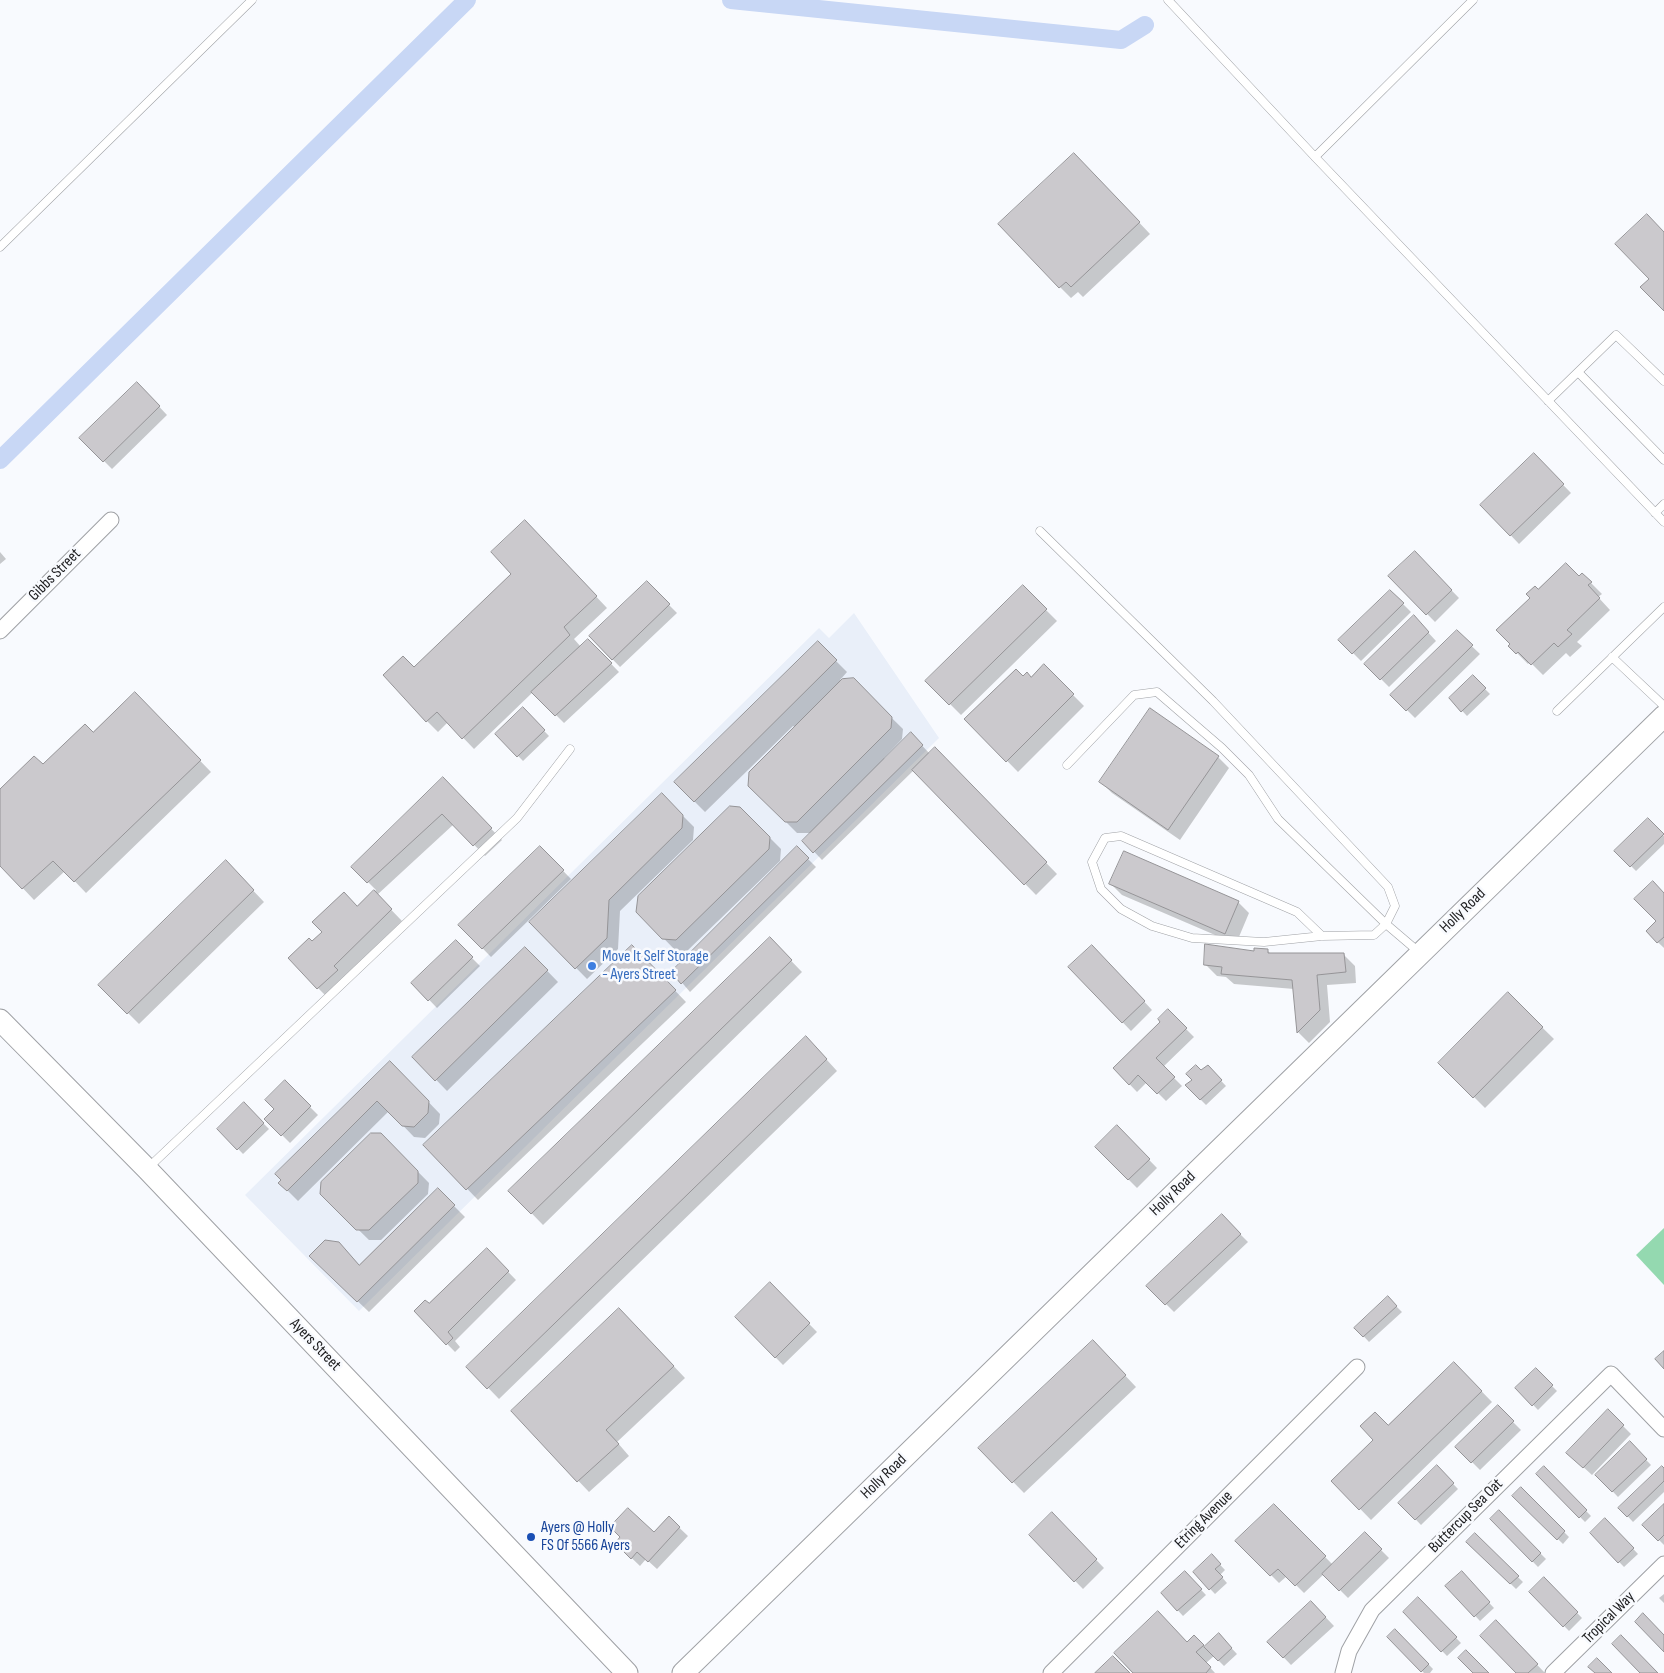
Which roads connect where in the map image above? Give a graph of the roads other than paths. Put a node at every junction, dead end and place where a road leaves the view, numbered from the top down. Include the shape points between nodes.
1 (252, 0) edge
2 (1168, 0) edge
3 (1473, 0) edge
4 (1315, 157) junction
5 (0, 247) edge
6 (1578, 372) junction
7 (1664, 381) edge
8 (1548, 401) junction
9 (1664, 460) edge
10 (1664, 504) edge
11 (1655, 513) junction
12 (111, 520) dead end
13 (1664, 522) edge
14 (1040, 531) dead end
15 (1664, 607) edge
16 (0, 631) edge
17 (1612, 657) junction
18 (1664, 706) edge
19 (1557, 711) dead end
20 (1664, 716) edge
21 (570, 749) dead end
22 (1068, 765) dead end
23 (1386, 924) junction
24 (1322, 936) junction
25 (1420, 953) junction
26 (0, 1020) edge
27 (147, 1170) junction
28 (1357, 1367) dead end
29 (1664, 1429) edge
30 (1664, 1564) edge
31 (627, 1673) edge
32 (683, 1673) edge
33 (1052, 1673) edge
34 (1343, 1673) edge
35 (1553, 1673) edge

1 - 5 lane
2 - 4 lane
3 - 4 lane
4 - 8 lane
6 - 7 lane via 1616,335
6 - 8 lane
6 - 9 lane
8 - 11 lane
10 - 11 lane
11 - 13 lane
12 - 16 street, Gibbs Street
14 - 23 lane via 1212,700 1388,886 1395,906
15 - 17 lane
17 - 18 lane
17 - 19 lane
20 - 25 main road, Holly Road
21 - 27 lane via 517,818
22 - 23 lane via 1134,695 1157,692 1249,775 1278,819
23 - 24 lane via 1374,935
23 - 25 lane
24 - 24 lane via 1264,942 1192,938 1152,926 1121,909 1101,889 1092,862 1105,838 1121,836 1297,912
25 - 32 main road, Holly Road
26 - 27 main road, Ayers Street
27 - 31 main road, Ayers Street
28 - 33 street, Etring Avenue
29 - 34 street, Buttercup Sea Oat via 1611,1374 1372,1610 1349,1651
30 - 35 street, Tropical Way

